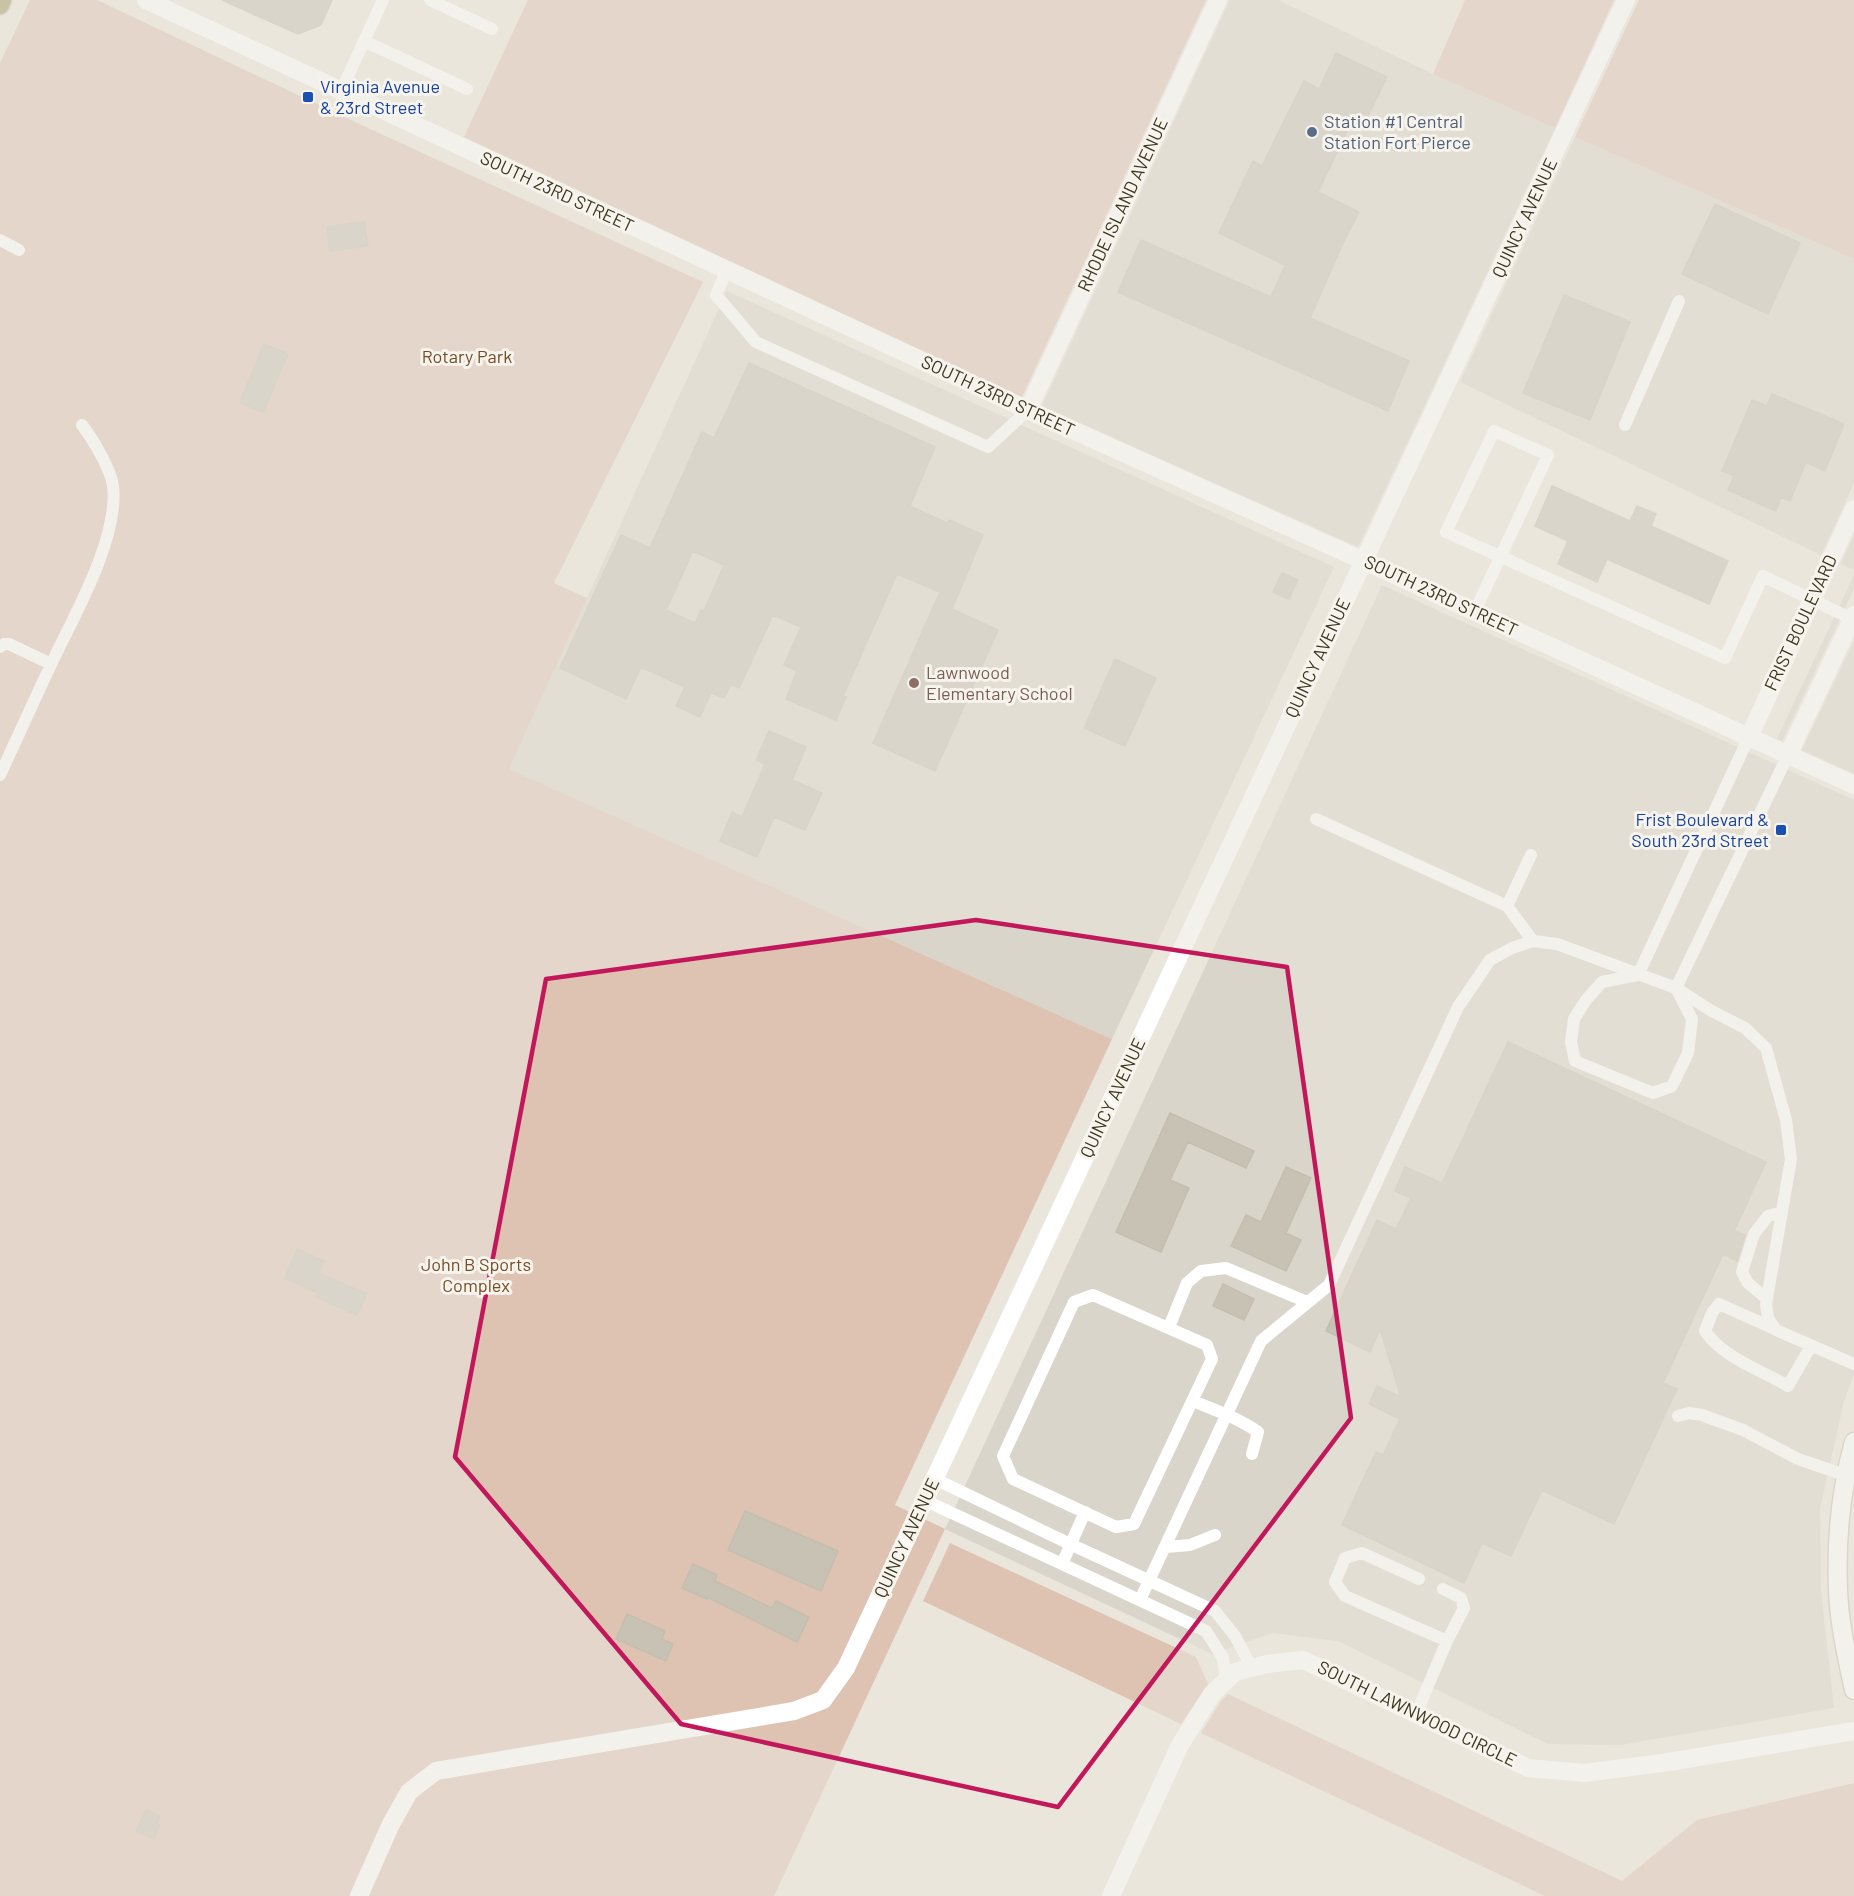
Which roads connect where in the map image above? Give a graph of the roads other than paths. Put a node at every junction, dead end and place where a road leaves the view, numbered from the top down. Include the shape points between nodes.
1 (2, 0) edge
2 (146, 0) edge
3 (383, 0) edge
4 (430, 0) edge
5 (1218, 0) edge
6 (1626, 0) edge
7 (0, 5) edge
8 (492, 28) dead end
9 (364, 41) junction
10 (467, 89) dead end
11 (341, 91) junction
12 (0, 240) edge
13 (20, 250) dead end
14 (727, 270) junction
15 (1679, 301) dead end
16 (1028, 410) junction
17 (82, 425) dead end
18 (1625, 425) dead end
19 (1854, 509) edge
20 (1500, 556) junction
21 (1364, 561) junction
22 (1812, 600) junction
23 (1475, 611) junction
24 (1853, 618) edge
25 (0, 647) edge
26 (51, 664) junction
27 (1749, 737) junction
28 (1788, 755) junction
29 (0, 775) edge
30 (1854, 785) edge
31 (1316, 819) dead end
32 (1531, 855) dead end
33 (1507, 906) junction
34 (1533, 941) junction
35 (1638, 975) junction
36 (1677, 988) junction
37 (1782, 1212) junction
38 (1767, 1299) junction
39 (1307, 1302) junction
40 (1169, 1327) junction
41 (1776, 1330) junction
42 (1811, 1346) junction
43 (1854, 1364) edge
44 (1192, 1401) junction
45 (1227, 1415) junction
46 (1677, 1416) dead end
47 (1854, 1442) edge
48 (1252, 1454) dead end
49 (1850, 1476) edge
50 (935, 1479) junction
51 (924, 1500) junction
52 (1085, 1512) junction
53 (1215, 1535) dead end
54 (1070, 1544) junction
55 (1166, 1547) junction
56 (1062, 1564) junction
57 (1419, 1579) dead end
58 (1150, 1581) junction
59 (1443, 1589) dead end
60 (1846, 1589) edge
61 (1140, 1600) junction
62 (1448, 1641) junction
63 (1252, 1668) junction
64 (1226, 1680) junction
65 (1854, 1690) edge
66 (1416, 1714) junction
67 (1854, 1731) edge
68 (359, 1896) edge
69 (1111, 1896) edge

1 - 7 main road
2 - 11 street, SOUTH 23RD STREET
3 - 9 lane
4 - 8 lane
5 - 16 street, RHODE ISLAND AVENUE
6 - 21 street, QUINCY AVENUE
9 - 10 lane
9 - 11 lane
11 - 14 street, SOUTH 23RD STREET
12 - 13 lane
14 - 16 street, SOUTH 23RD STREET
14 - 16 lane via 716,295 756,342 988,447
15 - 18 lane
16 - 21 street, SOUTH 23RD STREET
17 - 26 lane via 95,442 113,484 111,519 93,575
19 - 22 street, FRIST BOULEVARD
20 - 20 lane via 1446,532 1494,431 1548,455
20 - 22 lane via 1725,658 1763,576
20 - 23 lane
21 - 23 street, SOUTH 23RD STREET
21 - 50 street, QUINCY AVENUE
22 - 24 lane
22 - 27 street, FRIST BOULEVARD
23 - 27 street, SOUTH 23RD STREET
24 - 28 street
25 - 26 lane via 9,644
26 - 29 lane
27 - 28 street, SOUTH 23RD STREET
27 - 35 lane
28 - 30 street, SOUTH 23RD STREET
28 - 36 lane
31 - 33 lane
32 - 33 lane
33 - 34 lane
34 - 35 lane via 1557,944
34 - 39 lane via 1490,960 1458,1007 1329,1285
35 - 36 lane
35 - 36 lane via 1602,982 1574,1019 1571,1041 1575,1060 1653,1093 1671,1086 1688,1053 1692,1019
36 - 37 lane via 1745,1028 1766,1048 1786,1120 1791,1159
37 - 38 lane
37 - 38 lane via 1768,1216 1754,1234 1742,1272
38 - 41 lane via 1768,1318
39 - 40 lane via 1226,1268 1201,1271 1187,1283
39 - 45 lane via 1261,1341
40 - 44 lane via 1207,1345 1212,1359
40 - 52 lane via 1093,1295 1074,1302 1007,1446 1003,1456 1013,1479
41 - 42 lane
41 - 42 lane via 1719,1304 1705,1331 1726,1352 1788,1386
42 - 43 lane
44 - 45 lane
44 - 52 lane via 1134,1524 1116,1527
45 - 48 lane via 1258,1432
45 - 55 lane
46 - 49 lane via 1702,1415 1743,1430 1798,1458
47 - 49 street
49 - 60 street via 1840,1529
50 - 51 street, QUINCY AVENUE
50 - 54 lane
51 - 56 lane
51 - 68 street, QUINCY AVENUE via 846,1668 823,1700 794,1711 436,1771 410,1792
52 - 54 lane
53 - 55 lane via 1190,1545
54 - 56 lane
54 - 58 lane
55 - 58 lane
56 - 61 lane
57 - 62 lane via 1362,1553 1346,1558 1335,1582 1344,1596
58 - 61 lane
58 - 63 lane via 1215,1611 1235,1636
59 - 62 lane via 1461,1598 1464,1608
60 - 65 street via 1845,1643
61 - 64 lane via 1206,1631 1223,1658
62 - 66 lane
63 - 64 street, SOUTH LAWNWOOD CIRCLE via 1235,1672
63 - 66 street, SOUTH LAWNWOOD CIRCLE via 1303,1660
64 - 69 street, SOUTH LAWNWOOD CIRCLE via 1212,1694 1180,1745
66 - 67 street, SOUTH LAWNWOOD CIRCLE via 1528,1768 1586,1773

